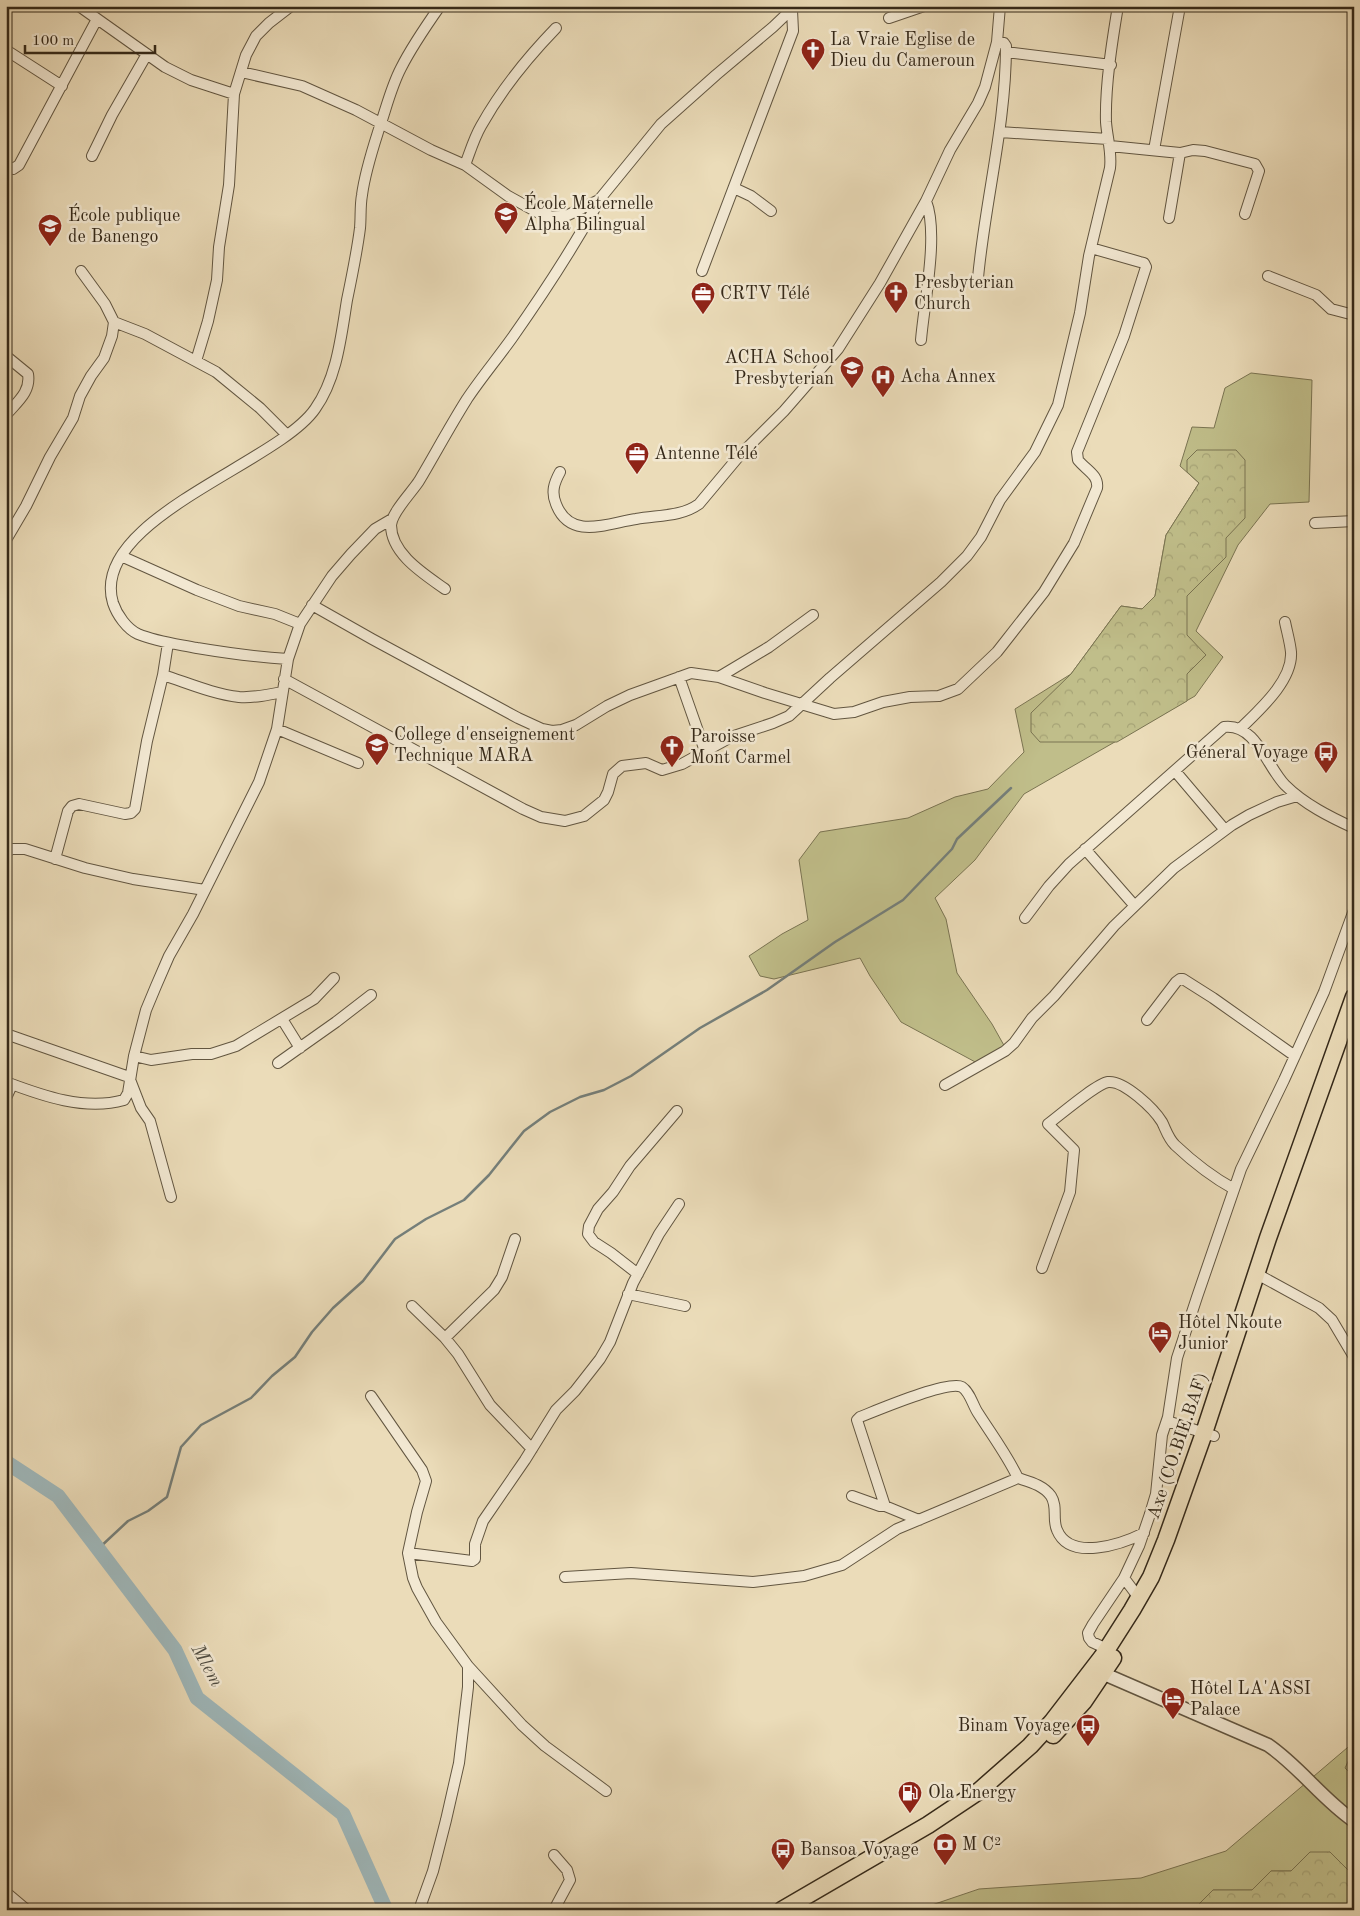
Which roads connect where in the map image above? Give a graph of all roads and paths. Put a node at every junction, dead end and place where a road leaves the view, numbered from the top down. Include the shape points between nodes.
1 (79, 6) edge
2 (291, 6) edge
3 (440, 6) edge
4 (922, 6) edge
5 (1000, 6) edge
6 (1118, 6) edge
7 (1180, 6) edge
8 (794, 8) edge
9 (889, 18) dead end
10 (97, 19) junction
11 (556, 28) dead end
12 (997, 42) junction
13 (6, 50) edge
14 (1006, 52) junction
15 (147, 54) junction
16 (1111, 65) junction
17 (241, 72) junction
18 (62, 86) junction
19 (234, 94) junction
20 (381, 122) junction
21 (1000, 132) junction
22 (1109, 143) junction
23 (1154, 150) junction
24 (1180, 153) junction
25 (92, 156) dead end
26 (464, 165) junction
27 (6, 166) edge
28 (734, 188) junction
29 (599, 200) junction
30 (926, 201) junction
31 (771, 210) dead end
32 (1245, 214) dead end
33 (1169, 218) dead end
34 (1091, 248) junction
35 (81, 271) dead end
36 (702, 271) dead end
37 (1268, 276) dead end
38 (978, 278) dead end
39 (1354, 315) edge
40 (114, 322) junction
41 (921, 340) dead end
42 (6, 356) edge
43 (196, 361) junction
44 (6, 415) edge
45 (287, 435) junction
46 (560, 472) dead end
47 (392, 519) junction
48 (1354, 521) edge
49 (1315, 523) dead end
50 (6, 540) edge
51 (121, 556) junction
52 (445, 589) dead end
53 (312, 605) junction
54 (813, 616) dead end
55 (1284, 622) dead end
56 (300, 624) junction
57 (168, 643) junction
58 (288, 659) junction
59 (163, 675) junction
60 (719, 677) junction
61 (679, 678) junction
62 (284, 680) junction
63 (282, 692) junction
64 (801, 704) junction
65 (277, 728) junction
66 (1240, 729) junction
67 (705, 751) junction
68 (358, 763) dead end
69 (1175, 771) junction
70 (1297, 796) junction
71 (1354, 828) edge
72 (1225, 830) junction
73 (1085, 849) junction
74 (6, 852) edge
75 (55, 859) junction
76 (205, 890) junction
77 (1134, 905) junction
78 (1354, 910) edge
79 (1025, 918) dead end
80 (334, 978) dead end
81 (371, 995) dead end
82 (1354, 997) edge
83 (282, 1019) junction
84 (1146, 1020) dead end
85 (1354, 1024) edge
86 (6, 1034) edge
87 (300, 1048) junction
88 (134, 1056) junction
89 (1295, 1056) junction
90 (278, 1063) dead end
91 (129, 1076) junction
92 (9, 1084) edge
93 (945, 1085) dead end
94 (6, 1098) edge
95 (678, 1111) dead end
96 (1234, 1189) junction
97 (170, 1197) dead end
98 (679, 1204) dead end
99 (1283, 1213) junction
100 (516, 1239) dead end
101 (1042, 1268) dead end
102 (638, 1274) junction
103 (1261, 1277) junction
104 (628, 1294) junction
105 (412, 1306) dead end
106 (685, 1306) dead end
107 (445, 1338) junction
108 (1354, 1357) edge
109 (371, 1396) dead end
110 (1167, 1421) junction
111 (1209, 1434) junction
112 (532, 1449) junction
113 (1018, 1478) junction
114 (852, 1496) dead end
115 (886, 1506) junction
116 (918, 1520) junction
117 (1144, 1533) junction
118 (408, 1553) junction
119 (565, 1577) dead end
120 (1124, 1578) junction
121 (1139, 1598) junction
122 (1107, 1649) junction
123 (468, 1666) junction
124 (1098, 1671) junction
125 (606, 1791) dead end
126 (1354, 1820) edge
127 (554, 1855) dead end
128 (8, 1894) dead end
129 (801, 1906) edge
130 (26, 1910) edge
131 (419, 1910) edge
132 (555, 1910) edge
133 (782, 1910) edge

1 - 10 street
2 - 17 street via 256,36
3 - 20 street via 399,70
4 - 9 street
5 - 12 street
6 - 16 street
7 - 23 street
8 - 28 street via 793,31
8 - 29 street via 661,124
10 - 15 street
10 - 18 street
11 - 26 street via 530,54 504,89 480,128
12 - 14 street via 1005,44
12 - 30 street via 978,103 950,150
13 - 18 street
14 - 16 street
14 - 21 street
15 - 19 street via 191,80
15 - 25 street
16 - 22 street via 1106,123
17 - 19 street
17 - 20 street via 302,86
18 - 27 street via 19,165 13,169
19 - 43 street via 229,185 217,280
20 - 26 street
20 - 45 street via 366,172 357,252 330,383 307,420
21 - 22 street
21 - 38 street
22 - 23 street
22 - 34 street via 1110,168
23 - 24 street
24 - 32 street via 1205,151 1258,166
24 - 33 street
26 - 29 street via 508,196 553,217 568,215
28 - 31 street
28 - 36 street
29 - 47 street via 568,256 468,398
30 - 41 street via 930,215 930,258
30 - 46 street via 838,349 691,510 593,527 573,524 562,517 553,498 554,483
34 - 64 street via 1080,313 1054,416 1035,452 1000,500 981,537 941,582
34 - 64 street via 1144,263 1146,271 1108,378 1077,452 1078,460 1098,482 1074,544 1044,592 997,652 958,689 939,696 910,696 854,712 834,714
35 - 40 street via 106,304
37 - 39 street via 1316,295 1336,311
40 - 43 street
40 - 50 street via 104,358 80,396 73,418
42 - 44 street via 28,374 29,384
43 - 45 street via 239,390
45 - 51 street via 178,503 146,527
47 - 52 street via 393,538 399,550
47 - 53 street via 363,540
48 - 49 street
51 - 56 street via 239,606 275,614
51 - 57 street via 110,581 113,603 122,620 136,633
53 - 56 street
53 - 61 street via 518,718 552,731 576,725 630,695
54 - 60 street
55 - 66 street via 1291,654 1289,667 1276,690
56 - 58 street
57 - 58 street
57 - 59 street
58 - 62 street
59 - 63 street via 207,690 239,696
59 - 75 street via 135,809 125,814 79,804 72,806
60 - 61 street via 691,673
60 - 64 street
61 - 67 street
62 - 63 street
62 - 67 street via 541,817 565,821 584,816 604,800 617,768 646,763 662,770 682,764
63 - 65 street
64 - 67 street via 789,716 773,724 731,737
65 - 68 street
65 - 76 street via 259,782
66 - 69 street via 1224,727
66 - 70 street via 1260,748 1277,776
69 - 72 street
69 - 73 street
70 - 71 street
70 - 72 street via 1264,807
72 - 77 street via 1174,868
73 - 77 street
73 - 79 street via 1049,886
74 - 75 street via 25,849
75 - 76 street via 133,879
76 - 88 street via 156,986
77 - 93 street via 1032,1018 1014,1043
78 - 89 street via 1324,992
80 - 83 street via 314,999
81 - 87 street
82 - 99 highway, Axe (CO.BIE.BAF)
83 - 87 street
83 - 88 street via 236,1046 211,1054 151,1060
84 - 89 street via 1176,982 1183,979
85 - 99 highway, Axe (CO.BIE.BAF)
86 - 91 street
87 - 90 street
88 - 91 street
89 - 96 street
91 - 92 street via 124,1100 112,1103 75,1104
91 - 97 street via 141,1108 150,1121
92 - 94 street
95 - 102 street via 598,1209 588,1234
96 - 101 street via 1202,1169 1174,1144 1161,1121 1137,1096 1116,1083 1106,1082 1048,1124 1074,1150 1070,1192
96 - 110 street via 1177,1358
98 - 102 street
99 - 103 highway, Axe (CO.BIE.BAF)
100 - 107 street via 494,1290
102 - 104 street
103 - 108 street via 1323,1311
103 - 111 highway, Axe (CO.BIE.BAF)
104 - 106 street
104 - 112 street via 600,1359 556,1410
105 - 107 street
107 - 112 street via 490,1405
109 - 118 street via 422,1470 426,1481
110 - 111 street
110 - 117 street via 1162,1435 1156,1494
111 - 121 highway, Axe (CO.BIE.BAF) via 1159,1559
111 - 124 highway, Axe (CO.BIE.BAF) via 1160,1581 1140,1615
112 - 118 street via 483,1521 475,1544 476,1558 472,1561
113 - 115 street via 967,1392 956,1386 937,1389 857,1420
113 - 116 street
113 - 117 street via 1034,1483 1051,1496 1055,1504 1057,1530 1074,1546 1109,1546
114 - 115 street
115 - 116 street
116 - 119 street via 882,1538 842,1565 804,1576 753,1582 631,1573
117 - 120 street
118 - 123 street via 416,1588
120 - 121 street
120 - 122 street via 1088,1632 1090,1640
121 - 122 highway, Axe (CO.BIE.BAF)
122 - 124 highway, Axe (CO.BIE.BAF)
123 - 125 street via 528,1730
123 - 131 street via 459,1763 433,1871
124 - 126 street via 1268,1746
124 - 129 highway via 1030,1746 962,1809
127 - 132 street via 567,1870 570,1880
128 - 130 street
129 - 133 highway

